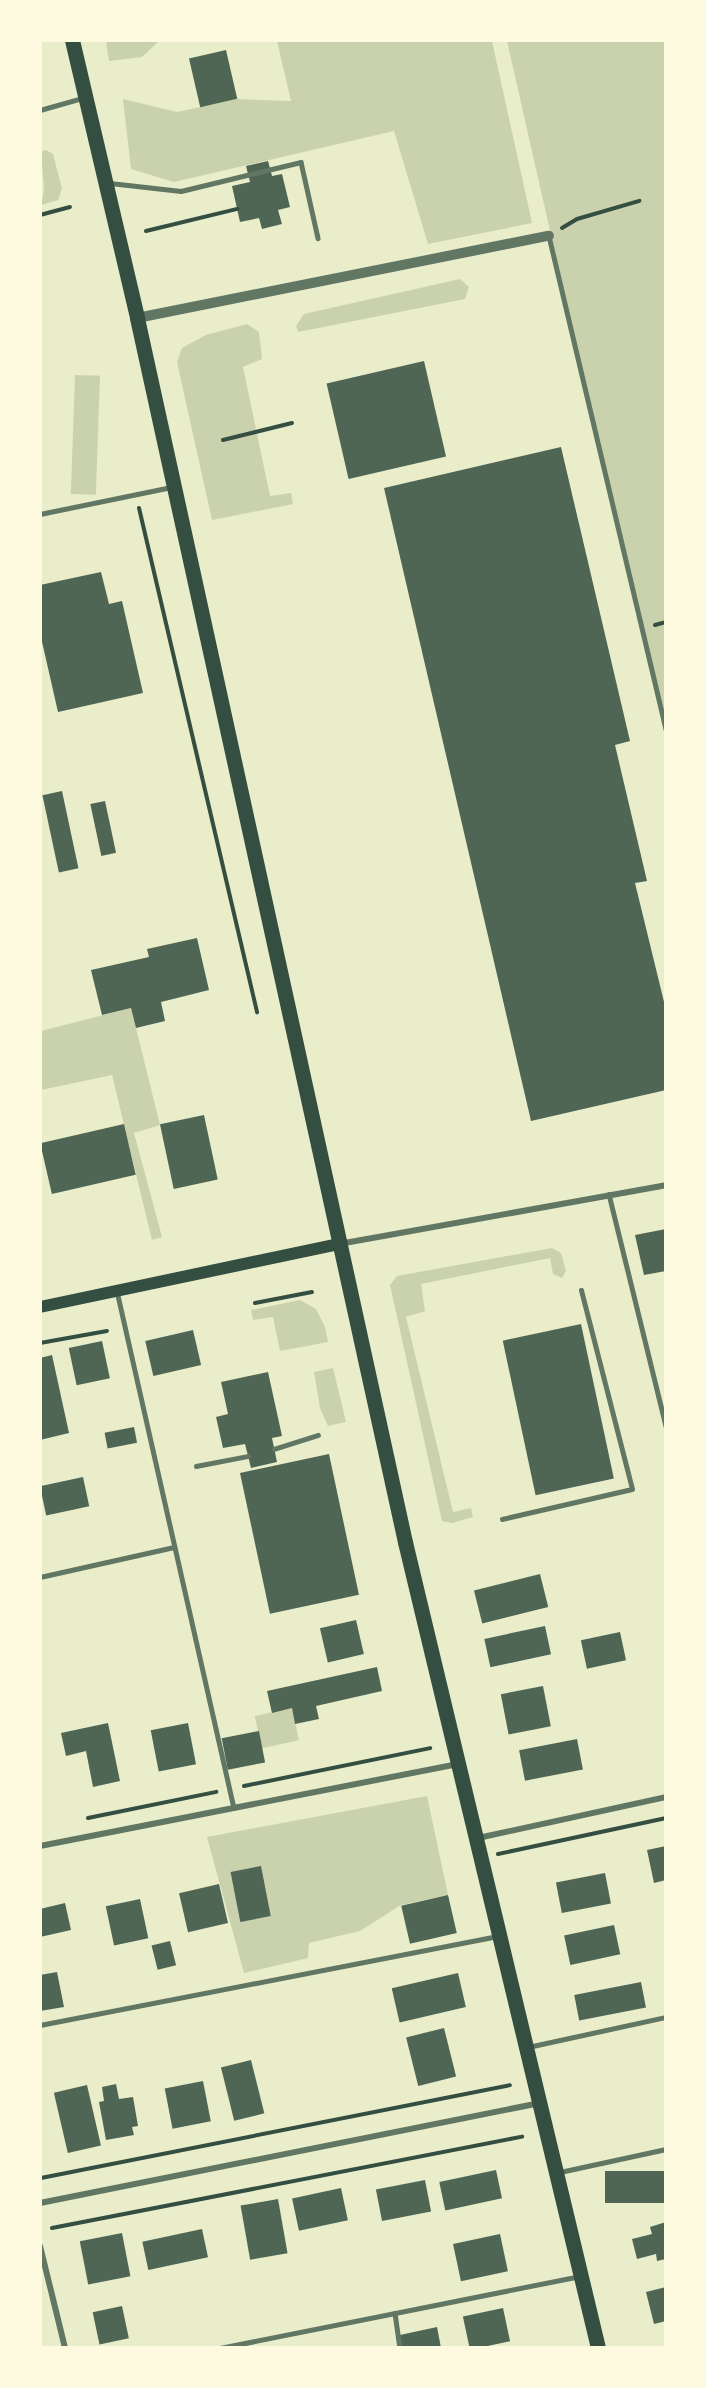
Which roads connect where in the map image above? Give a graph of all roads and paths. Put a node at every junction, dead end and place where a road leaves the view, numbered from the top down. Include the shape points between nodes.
1 (72, 40) edge
2 (84, 97) junction
3 (40, 110) edge
4 (105, 183) junction
5 (639, 201) dead end
6 (70, 207) dead end
7 (237, 209) dead end
8 (40, 215) edge
9 (146, 231) dead end
10 (549, 236) junction
11 (318, 238) dead end
12 (137, 318) junction
13 (292, 423) dead end
14 (223, 440) dead end
15 (172, 487) junction
16 (136, 494) junction
17 (40, 514) edge
18 (666, 729) edge
19 (257, 1012) dead end
20 (666, 1185) edge
21 (609, 1194) junction
22 (339, 1244) junction
23 (581, 1290) dead end
24 (117, 1291) junction
25 (312, 1292) dead end
26 (255, 1303) dead end
27 (40, 1307) edge
28 (107, 1331) dead end
29 (40, 1343) edge
30 (666, 1426) edge
31 (318, 1435) dead end
32 (274, 1449) dead end
33 (248, 1455) dead end
34 (196, 1466) dead end
35 (502, 1519) dead end
36 (174, 1547) junction
37 (40, 1577) edge
38 (460, 1763) junction
39 (666, 1797) edge
40 (234, 1808) junction
41 (666, 1818) edge
42 (478, 1838) junction
43 (40, 1846) edge
44 (515, 1850) dead end
45 (501, 1936) junction
46 (666, 2017) edge
47 (40, 2025) edge
48 (528, 2046) junction
49 (510, 2085) dead end
50 (541, 2103) junction
51 (522, 2137) dead end
52 (666, 2150) edge
53 (558, 2172) junction
54 (41, 2178) edge
55 (40, 2202) edge
56 (52, 2229) dead end
57 (40, 2246) edge
58 (582, 2276) junction
59 (394, 2313) junction
60 (64, 2348) edge
61 (220, 2348) edge
62 (400, 2348) edge
63 (598, 2348) edge

1 - 2 main road
2 - 3 lane
2 - 4 main road
4 - 11 lane via 181,191 301,162
4 - 12 main road
5 - 10 path via 577,219
6 - 8 path
7 - 9 path
10 - 12 street
10 - 18 lane
12 - 15 main road
13 - 14 path
15 - 16 lane
15 - 22 main road
16 - 17 lane
16 - 19 path
20 - 21 street
21 - 22 street
21 - 30 lane
22 - 24 main road
22 - 38 main road via 405,1542
23 - 35 lane via 632,1489
24 - 27 main road
24 - 36 lane
25 - 26 path
28 - 29 path
31 - 32 lane
33 - 34 lane
36 - 37 lane
36 - 40 lane
38 - 40 street
38 - 42 main road
39 - 42 street
40 - 43 street
41 - 44 path
42 - 45 main road
45 - 47 lane
45 - 48 main road
46 - 48 lane
48 - 50 main road
49 - 54 path
50 - 53 main road
50 - 55 street
51 - 56 path
52 - 53 lane
53 - 58 main road
57 - 60 street
58 - 59 lane
58 - 63 main road
59 - 61 lane
59 - 62 lane

